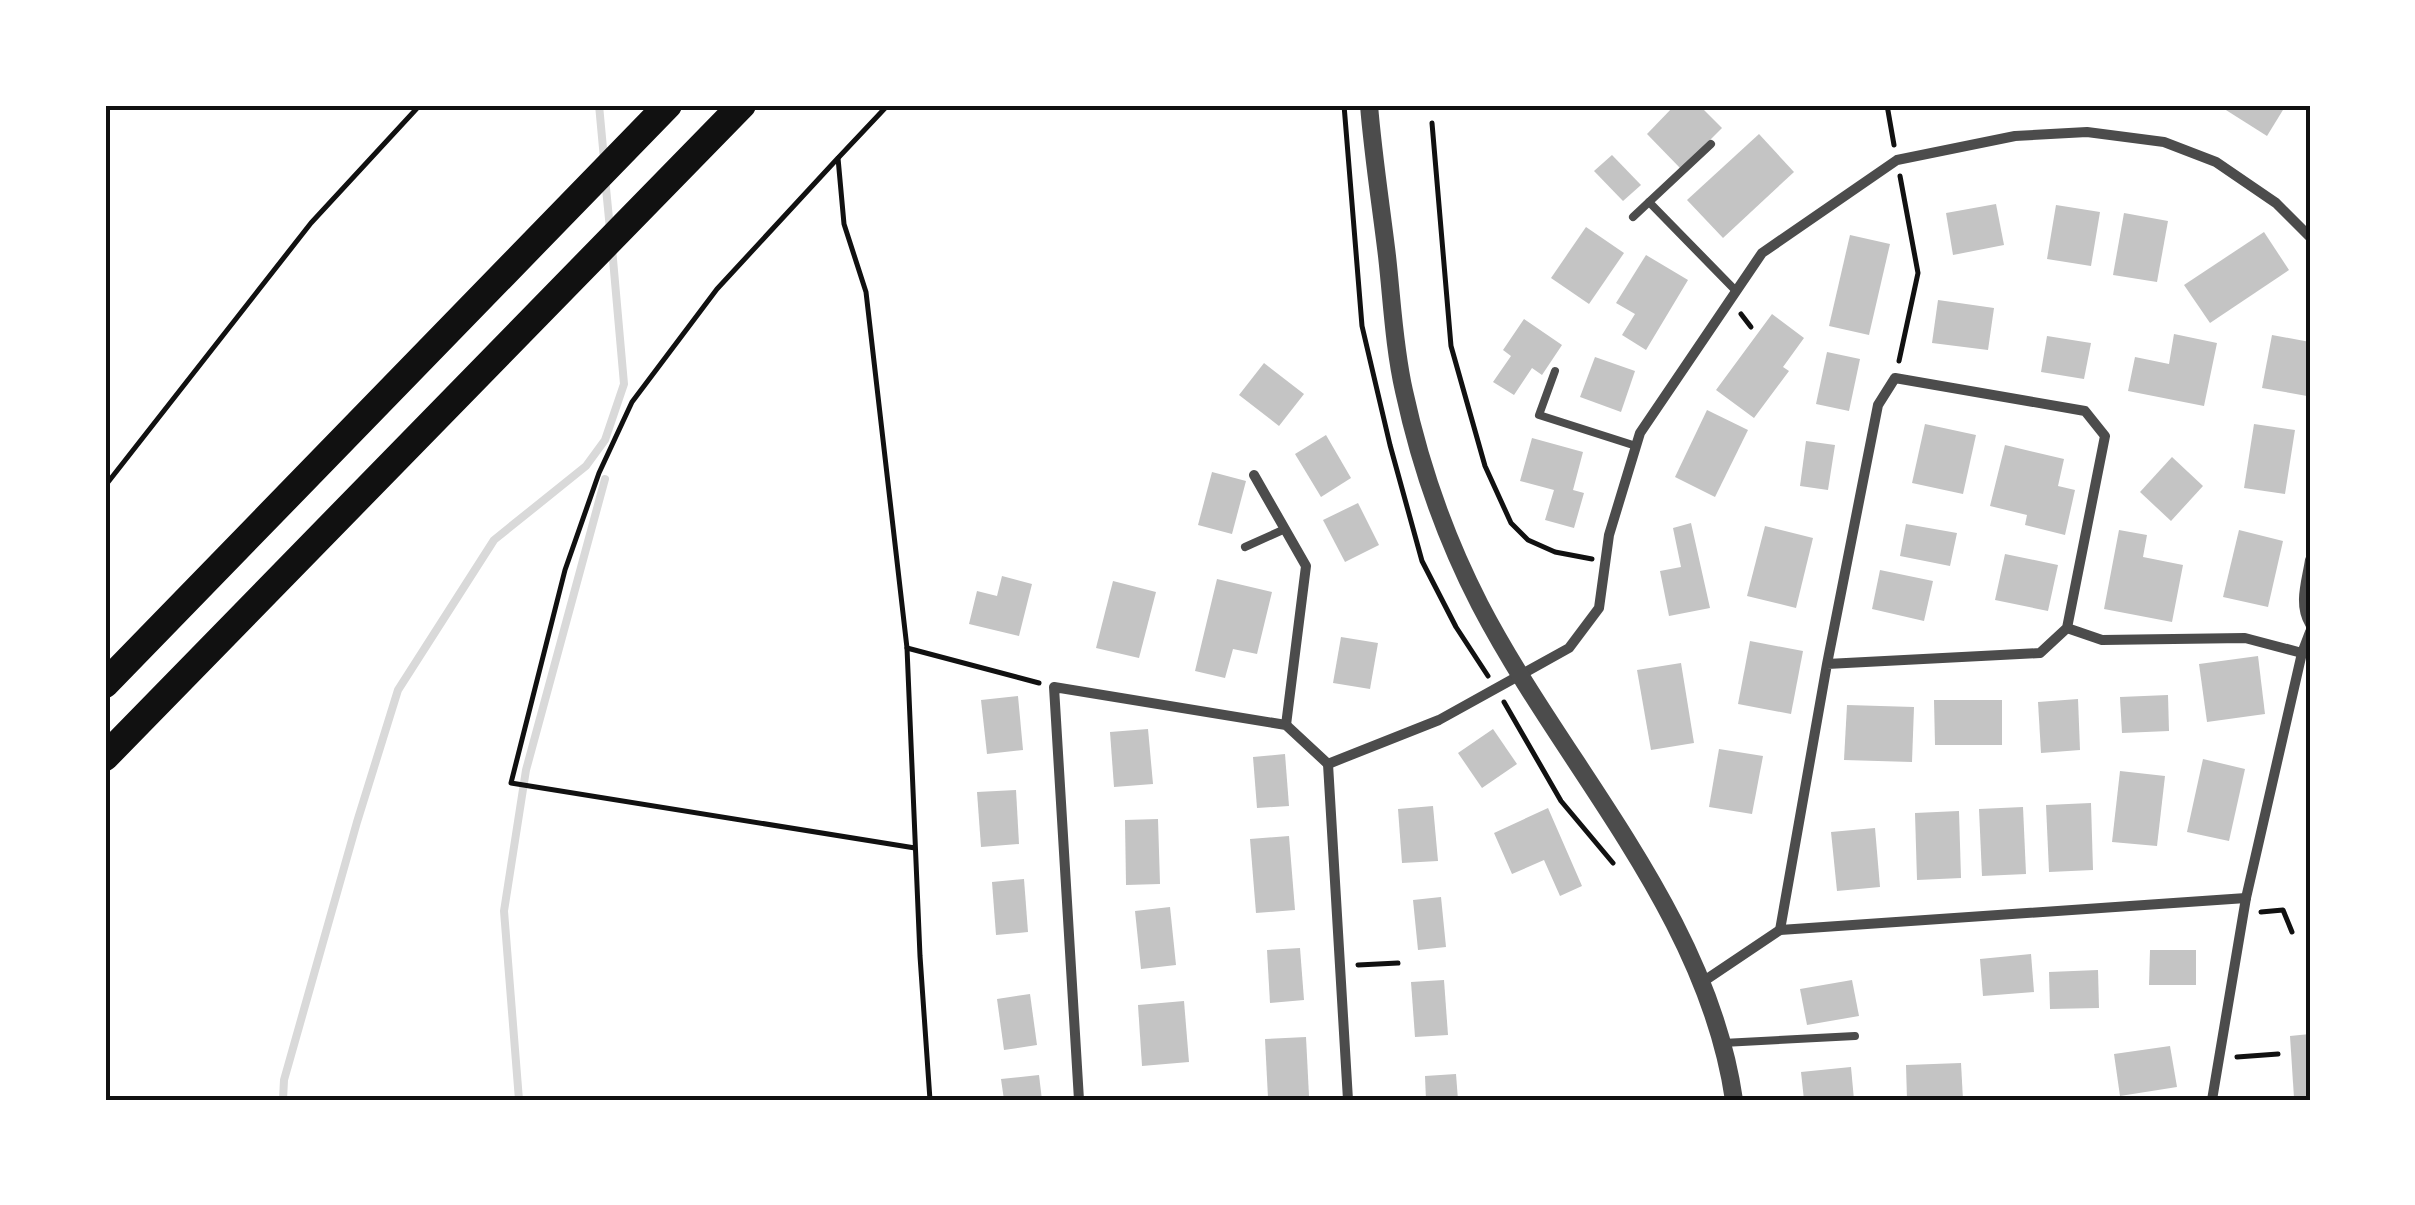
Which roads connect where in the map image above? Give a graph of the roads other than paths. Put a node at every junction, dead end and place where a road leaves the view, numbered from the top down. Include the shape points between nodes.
1 (668, 105) edge
2 (742, 105) edge
3 (1369, 105) edge
4 (1711, 144) dead end
5 (1649, 202) junction
6 (1633, 217) dead end
7 (2310, 237) edge
8 (1736, 290) junction
9 (1554, 371) dead end
10 (1636, 446) junction
11 (1254, 475) dead end
12 (1285, 529) junction
13 (1245, 547) dead end
14 (2310, 560) edge
15 (2310, 624) edge
16 (2067, 628) junction
17 (2310, 632) edge
18 (2302, 653) junction
19 (1827, 664) junction
20 (1520, 676) junction
21 (105, 684) edge
22 (1286, 725) junction
23 (105, 758) edge
24 (1328, 764) junction
25 (2246, 898) junction
26 (1780, 930) junction
27 (1704, 981) junction
28 (1855, 1036) dead end
29 (1723, 1043) junction
30 (1079, 1100) edge
31 (1348, 1100) edge
32 (1734, 1100) edge
33 (2212, 1100) edge

1 - 21 highway
2 - 23 highway
3 - 20 street via 1403,389 1432,498
4 - 5 lane
5 - 6 lane
5 - 8 lane
7 - 8 street via 2276,202 2216,162 2164,142 2087,132 2016,136 1897,160 1762,252
8 - 10 street
9 - 10 lane via 1539,414
10 - 20 street via 1609,535 1599,608 1570,648
11 - 12 street
12 - 13 lane
12 - 22 street via 1306,566
14 - 15 street via 2303,600
16 - 18 street via 2102,640 2244,638
16 - 19 street via 2040,654
16 - 19 street via 2105,436 2084,411 1894,378 1878,406
17 - 18 street
18 - 25 street
19 - 26 street
20 - 24 street via 1439,720
20 - 27 street via 1614,820
22 - 24 street
22 - 30 street via 1054,687
24 - 31 street
25 - 26 street
25 - 33 street
26 - 27 street
27 - 29 street
28 - 29 lane
29 - 32 street

